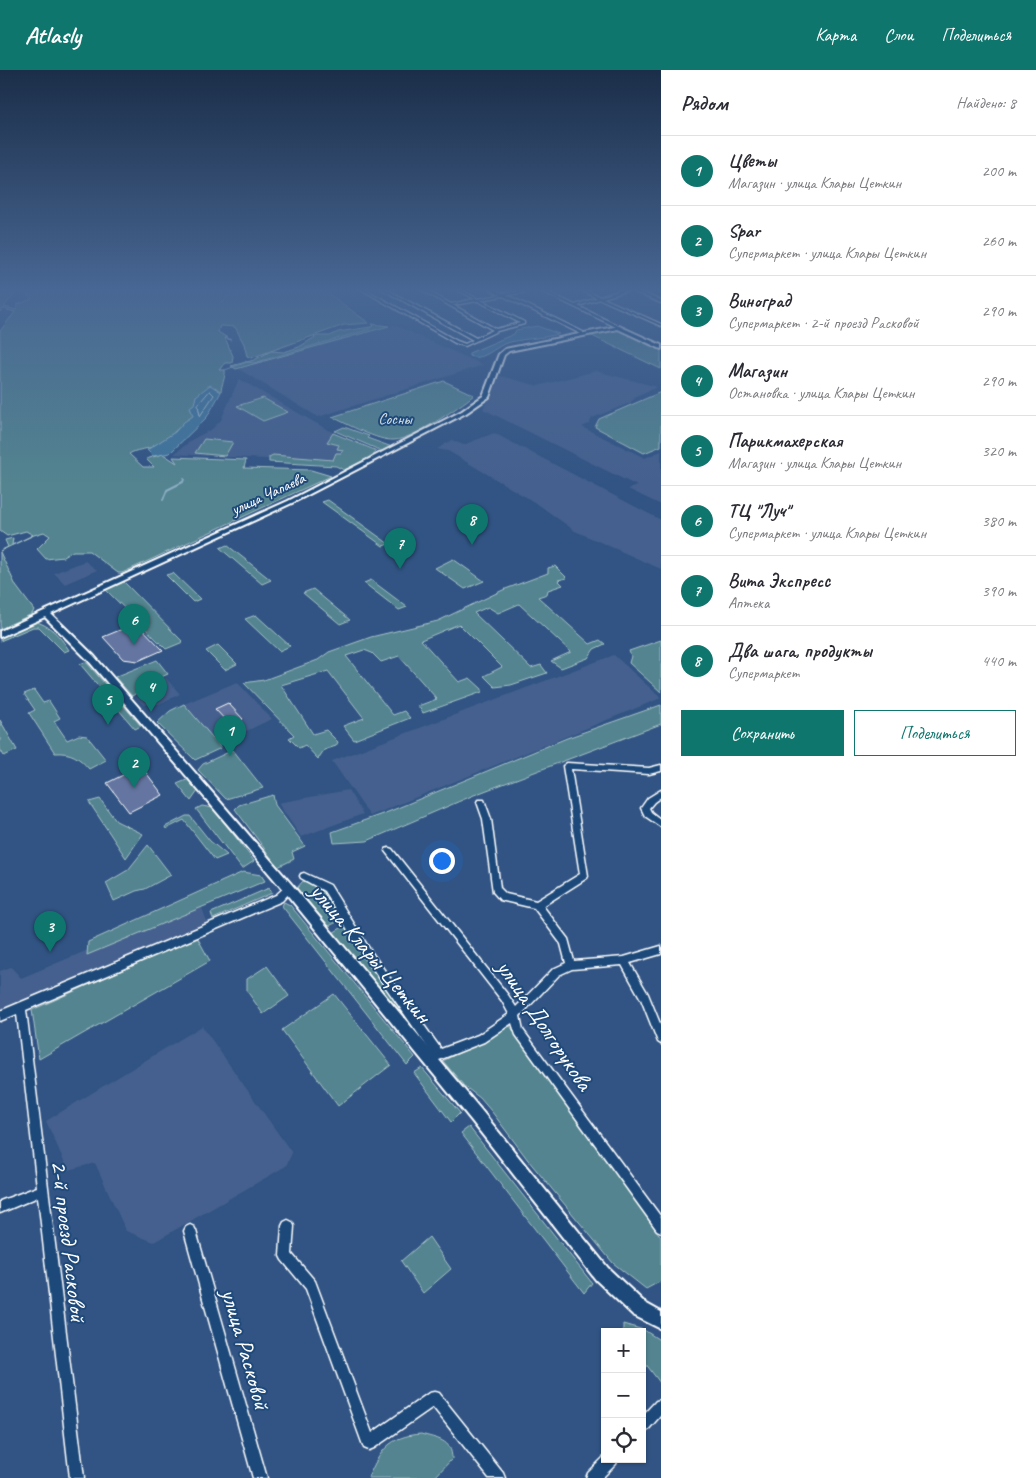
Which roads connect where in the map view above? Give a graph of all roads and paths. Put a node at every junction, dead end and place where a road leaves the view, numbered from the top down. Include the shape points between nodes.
1 (503, 354) edge
2 (73, 600) junction
3 (46, 613) junction
4 (60, 625) junction
5 (0, 634) edge
6 (661, 768) edge
7 (661, 793) edge
8 (482, 802) dead end
9 (661, 824) edge
10 (389, 851) dead end
11 (304, 876) dead end
12 (289, 889) junction
13 (538, 904) junction
14 (659, 954) edge
15 (624, 961) junction
16 (571, 964) junction
17 (21, 1009) junction
18 (0, 1016) edge
19 (514, 1016) junction
20 (661, 1040) edge
21 (434, 1056) junction
22 (42, 1190) junction
23 (0, 1207) edge
24 (288, 1226) dead end
25 (661, 1226) edge
26 (190, 1231) dead end
27 (661, 1321) edge
28 (661, 1406) edge
29 (646, 1422) edge
30 (607, 1463) edge
31 (77, 1478) edge
32 (260, 1478) edge
33 (498, 1478) edge
34 (593, 1478) edge

1 - 2 street, улица Чапаева via 486,397 464,412 289,502
2 - 3 street, улица Чапаева
2 - 4 street via 61,613
3 - 4 street, улица Клары Цеткин
3 - 5 street, улица Чапаева
4 - 12 street, улица Клары Цеткин
6 - 13 street via 649,772 567,766 584,876
7 - 9 street via 645,808
8 - 13 street via 496,889 503,897
10 - 19 street, улица Долгорукова via 505,998
11 - 21 street via 326,888
12 - 17 street via 278,898
12 - 21 street, улица Клары Цеткин
13 - 16 street via 565,942
14 - 15 street
15 - 16 street
15 - 20 street via 645,997
16 - 19 street via 556,972
17 - 18 street
17 - 22 street, 2-й проезд Расковой
19 - 21 street via 481,1039
19 - 25 street, улица Долгорукова via 519,1032
21 - 27 street, улица Клары Цеткин via 602,1274 639,1309
22 - 23 street
22 - 31 street, 2-й проезд Расковой
24 - 33 street via 286,1256 312,1285 369,1443 434,1398
26 - 32 street, улица Расковой
28 - 29 street
30 - 34 street

